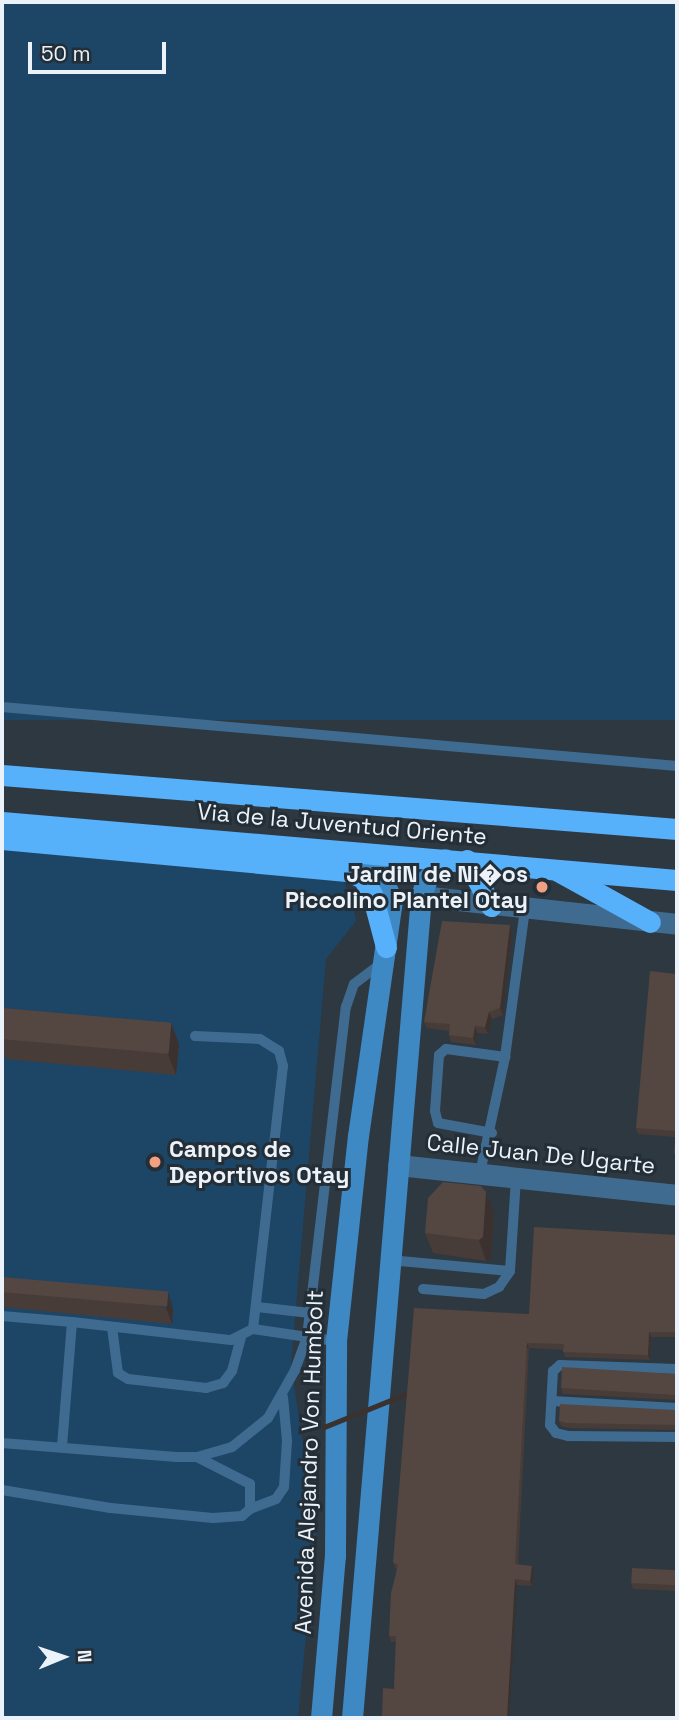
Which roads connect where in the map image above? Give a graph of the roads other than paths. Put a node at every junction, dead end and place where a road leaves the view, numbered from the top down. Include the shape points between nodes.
1 (2, 706) edge
2 (677, 765) edge
3 (2, 775) edge
4 (2, 822) edge
5 (677, 829) edge
6 (2, 839) edge
7 (351, 852) junction
8 (445, 859) junction
9 (467, 860) junction
10 (550, 867) junction
11 (677, 880) edge
12 (421, 896) junction
13 (491, 906) junction
14 (525, 909) junction
15 (650, 922) junction
16 (677, 924) edge
17 (385, 954) junction
18 (195, 1036) dead end
19 (505, 1057) junction
20 (492, 1133) junction
21 (398, 1165) junction
22 (480, 1173) junction
23 (516, 1177) junction
24 (677, 1195) edge
25 (389, 1260) junction
26 (510, 1271) junction
27 (423, 1289) dead end
28 (257, 1307) junction
29 (310, 1313) junction
30 (2, 1316) edge
31 (72, 1322) junction
32 (112, 1327) junction
33 (253, 1329) junction
34 (307, 1337) junction
35 (240, 1338) junction
36 (336, 1341) junction
37 (677, 1369) edge
38 (283, 1397) junction
39 (552, 1401) junction
40 (677, 1408) edge
41 (677, 1437) edge
42 (2, 1443) edge
43 (62, 1446) junction
44 (197, 1457) junction
45 (2, 1490) edge
46 (250, 1509) junction
47 (321, 1718) edge
48 (352, 1718) edge

1 - 2 lane
3 - 5 highway, Via de la Juventud Oriente
4 - 7 highway, Via de la Juventud Oriente
6 - 17 highway via 347,871 363,878 372,894
7 - 8 highway, Via de la Juventud Oriente
7 - 17 main road, Avenida Alejandro Von Humbolt via 376,866 386,881 392,900
8 - 9 highway, Via de la Juventud Oriente
8 - 12 main road via 427,879
9 - 10 highway, Via de la Juventud Oriente
9 - 13 highway
10 - 11 highway, Via de la Juventud Oriente
10 - 15 highway
12 - 13 street
12 - 21 main road
13 - 14 street
14 - 15 street
14 - 19 lane
15 - 16 street
17 - 29 lane via 354,984 346,1007
17 - 36 main road, Avenida Alejandro Von Humbolt via 358,1136
18 - 28 lane via 260,1039 279,1051 283,1066
19 - 20 lane
19 - 20 lane via 446,1049 439,1055 438,1123
20 - 22 lane
21 - 22 street, Calle Juan De Ugarte
21 - 25 main road
22 - 23 street, Calle Juan De Ugarte
23 - 24 street, Calle Juan De Ugarte
23 - 26 lane
25 - 26 lane
25 - 48 main road
26 - 27 lane via 499,1287 484,1294
28 - 29 lane
28 - 33 lane
29 - 34 lane
30 - 31 lane
31 - 32 lane
31 - 43 lane
32 - 35 lane
32 - 35 lane via 113,1365 128,1380 206,1388 223,1383 233,1371
33 - 34 lane
33 - 35 lane
34 - 36 lane
34 - 38 lane
36 - 47 main road, Avenida Alejandro Von Humbolt via 335,1556
37 - 39 lane via 560,1366 553,1371
38 - 44 lane via 268,1418 232,1447
38 - 46 lane via 288,1441 284,1487 266,1506
39 - 40 lane
39 - 41 lane via 550,1424 556,1433
42 - 43 lane
43 - 44 lane
44 - 46 lane via 250,1484
45 - 46 lane via 111,1508 213,1518 242,1516

